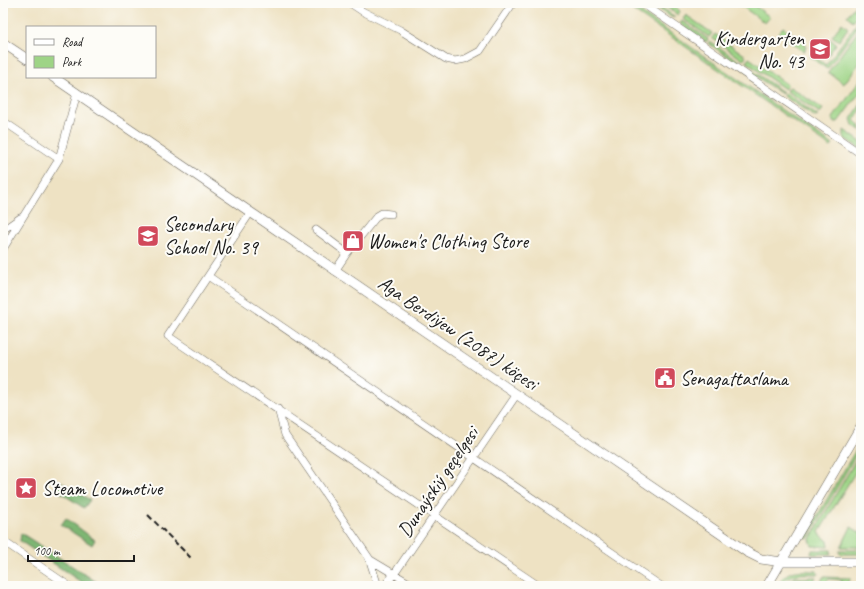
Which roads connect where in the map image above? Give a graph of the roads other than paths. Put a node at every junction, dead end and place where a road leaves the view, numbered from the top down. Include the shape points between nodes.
1 (350, 3) edge
2 (513, 3) edge
3 (642, 3) edge
4 (3, 43) edge
5 (26, 58) edge
6 (54, 78) edge
7 (77, 93) junction
8 (3, 121) edge
9 (861, 154) edge
10 (59, 159) junction
11 (250, 213) junction
12 (391, 214) dead end
13 (22, 217) junction
14 (3, 230) edge
15 (316, 230) dead end
16 (3, 249) edge
17 (347, 253) junction
18 (335, 271) junction
19 (208, 276) junction
20 (517, 394) junction
21 (278, 409) junction
22 (861, 426) edge
23 (474, 458) junction
24 (435, 515) junction
25 (3, 541) edge
26 (369, 558) junction
27 (782, 562) junction
28 (861, 562) edge
29 (395, 573) junction
30 (69, 586) edge
31 (378, 586) edge
32 (384, 586) edge
33 (414, 586) edge
34 (539, 586) edge
35 (661, 586) edge
36 (767, 586) edge

1 - 2 street via 446,59 455,61 480,52
3 - 9 street
4 - 5 street
6 - 7 street, Aga Berdiýew (2087) köçesi
7 - 10 street
7 - 11 street, Aga Berdiýew (2087) köçesi
8 - 10 street
10 - 13 street
11 - 18 street, Aga Berdiýew (2087) köçesi
11 - 19 street
12 - 17 street via 382,213 377,216
13 - 14 street
13 - 16 street
15 - 17 street
17 - 18 street
18 - 20 street, Aga Berdiýew (2087) köçesi
19 - 21 street via 168,336
19 - 23 street
20 - 23 street, Dunaýskiý geçelgesi
20 - 27 street, Aga Berdiýew (2087) köçesi via 748,552 761,559
21 - 24 street
21 - 26 street via 288,440
22 - 27 street
23 - 24 street, Dunaýskiý geçelgesi
23 - 35 street
24 - 29 street, Dunaýskiý geçelgesi
24 - 34 street
25 - 30 street
26 - 29 street
26 - 31 street
27 - 28 street, Aga Berdiýew (2087) köçesi
27 - 36 street
29 - 32 street, Dunaýskiý geçelgesi
29 - 33 street

